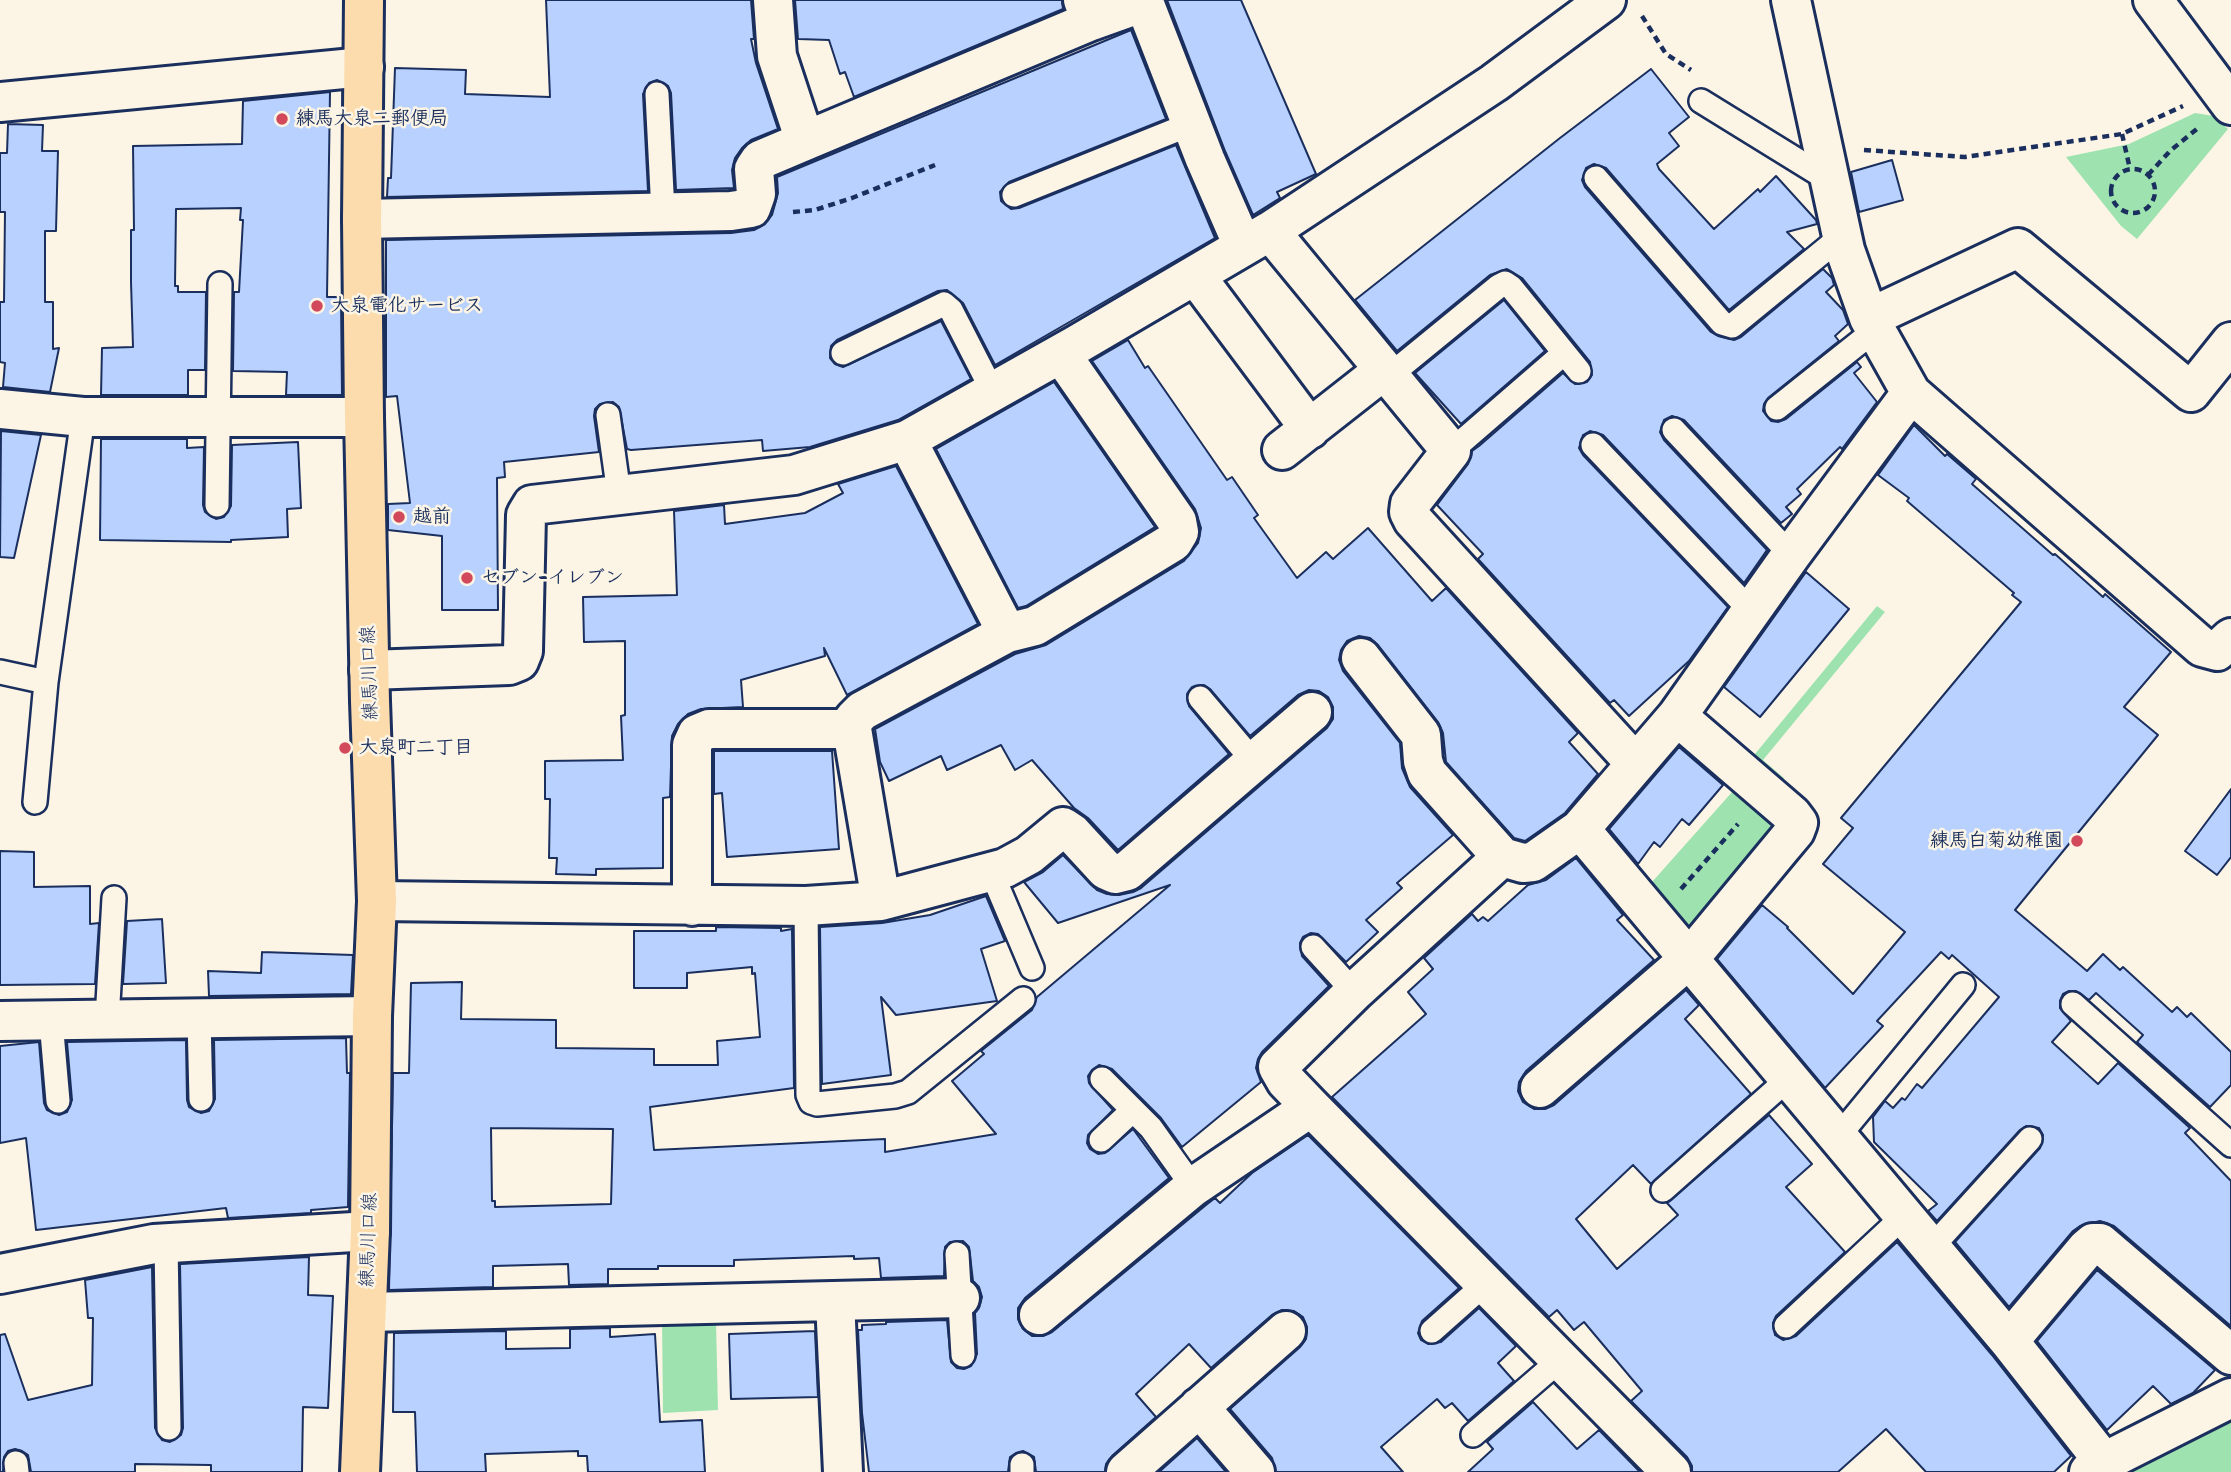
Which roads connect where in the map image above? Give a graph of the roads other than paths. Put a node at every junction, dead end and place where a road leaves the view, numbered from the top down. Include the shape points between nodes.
1 (364, 0) edge
2 (773, 0) edge
3 (1791, 0) edge
4 (2153, 0) edge
5 (1146, 1) edge
6 (1623, 6) edge
7 (1087, 10) edge
8 (364, 67) junction
9 (657, 94) dead end
10 (1701, 101) dead end
11 (0, 102) edge
12 (2219, 106) edge
13 (1191, 124) junction
14 (806, 141) junction
15 (1826, 163) junction
16 (1596, 178) dead end
17 (1014, 195) dead end
18 (663, 212) junction
19 (362, 219) junction
20 (1842, 236) junction
21 (1257, 239) junction
22 (1195, 275) junction
23 (220, 284) dead end
24 (1872, 324) junction
25 (2231, 342) edge
26 (843, 353) dead end
27 (1061, 354) junction
28 (1386, 373) junction
29 (993, 392) junction
30 (1911, 393) junction
31 (1777, 408) dead end
32 (0, 409) edge
33 (608, 415) dead end
34 (83, 417) junction
35 (218, 417) junction
36 (364, 417) junction
37 (1674, 430) dead end
38 (907, 440) junction
39 (1593, 445) dead end
40 (1451, 451) junction
41 (619, 494) junction
42 (217, 505) dead end
43 (1791, 555) junction
44 (1751, 611) junction
45 (1007, 632) junction
46 (2231, 638) edge
47 (1361, 658) dead end
48 (369, 670) junction
49 (0, 672) edge
50 (46, 682) junction
51 (1200, 698) dead end
52 (1312, 712) dead end
53 (1677, 716) junction
54 (852, 729) junction
55 (1255, 762) junction
56 (1635, 763) junction
57 (35, 802) dead end
58 (1580, 829) junction
59 (1503, 857) junction
60 (991, 872) junction
61 (114, 898) dead end
62 (377, 901) junction
63 (881, 901) junction
64 (692, 906) junction
65 (806, 906) junction
66 (1313, 947) dead end
67 (1689, 958) junction
68 (1032, 968) dead end
69 (1963, 985) dead end
70 (1354, 992) junction
71 (1023, 999) dead end
72 (2073, 1004) dead end
73 (372, 1016) junction
74 (199, 1019) junction
75 (107, 1020) junction
76 (0, 1021) edge
77 (51, 1021) junction
78 (1102, 1079) dead end
79 (1788, 1079) junction
80 (1540, 1088) dead end
81 (201, 1099) dead end
82 (58, 1101) dead end
83 (1311, 1107) junction
84 (1133, 1110) junction
85 (1838, 1137) junction
86 (2030, 1139) dead end
87 (1101, 1140) dead end
88 (2231, 1145) edge
89 (1193, 1188) junction
90 (1663, 1190) dead end
91 (1904, 1216) junction
92 (370, 1231) junction
93 (166, 1243) junction
94 (1931, 1248) junction
95 (957, 1254) dead end
96 (0, 1274) edge
97 (1486, 1283) junction
98 (960, 1298) junction
99 (835, 1301) junction
100 (367, 1312) junction
101 (1039, 1315) dead end
102 (1786, 1326) dead end
103 (1286, 1331) dead end
104 (1432, 1331) dead end
105 (2009, 1341) junction
106 (963, 1355) dead end
107 (2231, 1355) edge
108 (1560, 1360) junction
109 (2231, 1398) edge
110 (1199, 1407) junction
111 (169, 1428) dead end
112 (1473, 1435) dead end
113 (2097, 1467) edge
114 (360, 1472) edge
115 (844, 1472) edge
116 (1126, 1472) edge
117 (1255, 1472) edge
118 (1671, 1472) edge

1 - 8 main road, 練馬川口線
2 - 14 street via 777,56
3 - 15 street
4 - 12 street
5 - 7 street
5 - 13 street
6 - 21 street via 1494,83
7 - 14 street
8 - 11 street
8 - 19 main road, 練馬川口線
9 - 18 lane
10 - 15 lane
13 - 17 lane
13 - 21 street
14 - 18 street via 760,160 754,169 756,194 751,208
15 - 20 street
16 - 20 lane via 1721,323 1732,326
18 - 19 street
19 - 36 main road, 練馬川口線
20 - 24 street
21 - 22 street
21 - 28 street
22 - 27 street
22 - 28 street via 1296,439
23 - 35 lane
24 - 25 street via 2018,248 2191,392
24 - 30 street
24 - 31 lane
26 - 29 lane via 944,304
27 - 29 street
27 - 45 street via 1177,521 1179,532 1173,542 1035,626
28 - 40 street
28 - 40 lane via 1499,285 1511,287 1571,362 1558,361
29 - 38 street
30 - 43 street
30 - 46 street via 2202,647 2217,651
32 - 34 street
33 - 41 lane
34 - 35 street
34 - 50 lane
35 - 36 street
35 - 42 lane
36 - 48 main road, 練馬川口線
37 - 43 lane
38 - 41 street via 794,475
38 - 45 street
39 - 44 lane
40 - 56 street via 1410,504 1413,520
41 - 48 street via 532,505 527,515 519,661
43 - 44 street
44 - 53 street
45 - 54 street via 862,711
47 - 59 street via 1421,736 1427,773
48 - 62 main road, 練馬川口線
49 - 50 lane
50 - 57 lane
51 - 55 lane
52 - 55 street
53 - 56 street
53 - 67 street via 1798,823
54 - 63 street
54 - 64 street via 709,729 697,734 692,745
55 - 60 street via 1127,871 1115,874 1106,870 1063,827 1019,861
56 - 58 street
58 - 59 street via 1533,862
58 - 67 street
59 - 70 street
60 - 63 street
60 - 68 lane
61 - 75 lane
62 - 64 street
62 - 73 main road, 練馬川口線
63 - 65 street
64 - 65 street
65 - 71 lane via 811,1102 908,1092
66 - 70 lane
67 - 79 street
67 - 80 street
69 - 85 lane
70 - 83 street via 1278,1067
72 - 88 lane
73 - 74 street
73 - 92 main road, 練馬川口線
74 - 75 street
74 - 81 lane
75 - 77 street
76 - 77 street
77 - 82 lane
78 - 84 lane
79 - 85 street
79 - 90 lane
83 - 89 street
83 - 97 street
84 - 87 lane
84 - 89 lane
85 - 91 street
86 - 94 lane
89 - 101 street
91 - 94 street
91 - 102 lane
92 - 93 street
92 - 100 main road, 練馬川口線
93 - 96 street
93 - 111 lane
94 - 105 street
95 - 98 lane
97 - 104 lane
97 - 108 street
98 - 99 street
98 - 106 lane
99 - 100 street
99 - 115 street
100 - 114 main road, 練馬川口線
103 - 110 street
105 - 107 street via 2087,1248 2100,1243
105 - 113 street
108 - 112 lane
108 - 118 street
109 - 113 street
110 - 116 street
110 - 117 street

